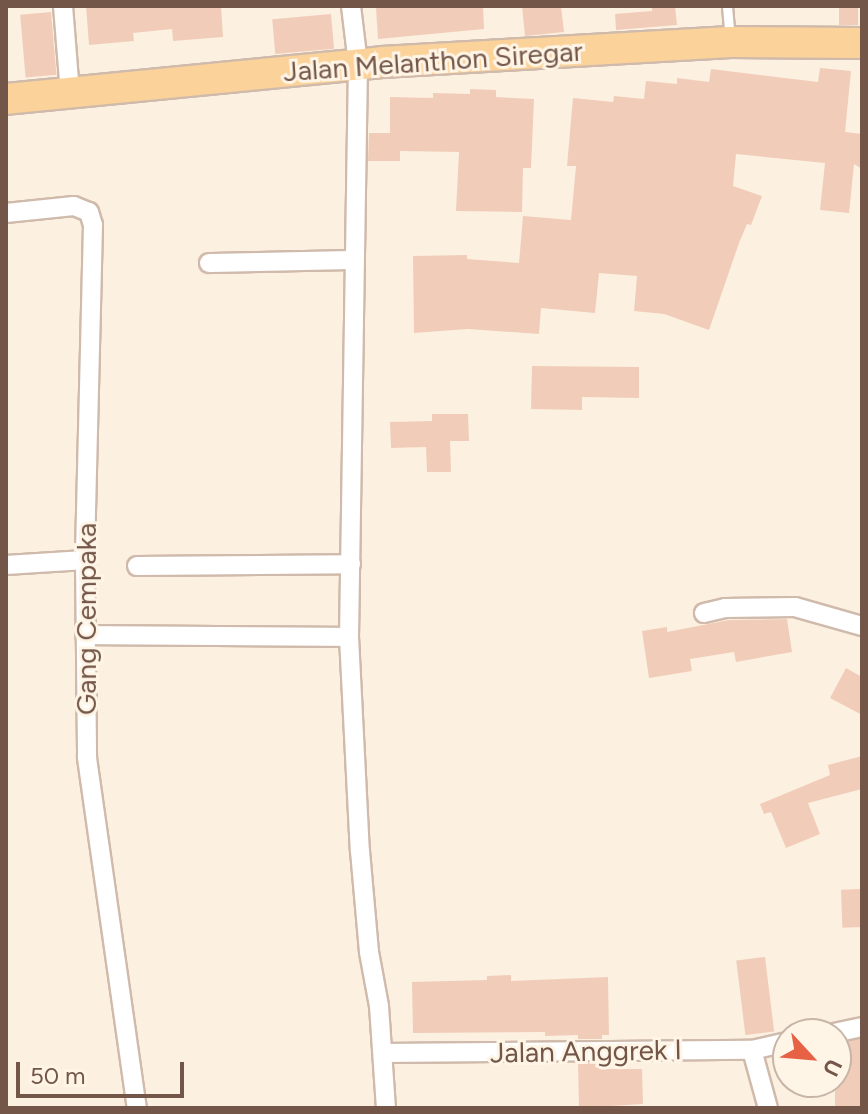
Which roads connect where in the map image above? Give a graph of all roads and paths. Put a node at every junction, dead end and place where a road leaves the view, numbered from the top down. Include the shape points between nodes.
1 (63, 6) edge
2 (351, 6) edge
3 (727, 6) edge
4 (730, 42) junction
5 (862, 43) edge
6 (358, 64) junction
7 (70, 93) junction
8 (6, 99) edge
9 (6, 213) edge
10 (353, 260) junction
11 (209, 263) dead end
12 (85, 560) junction
13 (351, 564) junction
14 (6, 565) edge
15 (137, 566) dead end
16 (704, 613) dead end
17 (862, 626) edge
18 (85, 635) junction
19 (349, 637) junction
20 (772, 1046) edge
21 (752, 1050) junction
22 (383, 1053) junction
23 (137, 1108) edge
24 (386, 1108) edge
25 (768, 1108) edge

1 - 7 street
2 - 6 street
3 - 4 lane
4 - 5 main road, Jalan Melanthon Siregar
4 - 6 main road, Jalan Melanthon Siregar
6 - 7 main road, Jalan Melanthon Siregar
6 - 10 street
7 - 8 main road, Jalan Melanthon Siregar
9 - 12 street, Gang Cempaka via 74,206 89,212 93,225
10 - 11 street
10 - 13 street
12 - 14 street
12 - 18 street, Gang Cempaka
13 - 15 street
13 - 19 street
16 - 17 street via 795,607
18 - 19 street
18 - 23 street, Gang Cempaka via 87,758
19 - 22 street via 360,851
20 - 21 street, Jalan Anggrek I
21 - 22 street, Jalan Anggrek I
21 - 25 street
22 - 24 street

